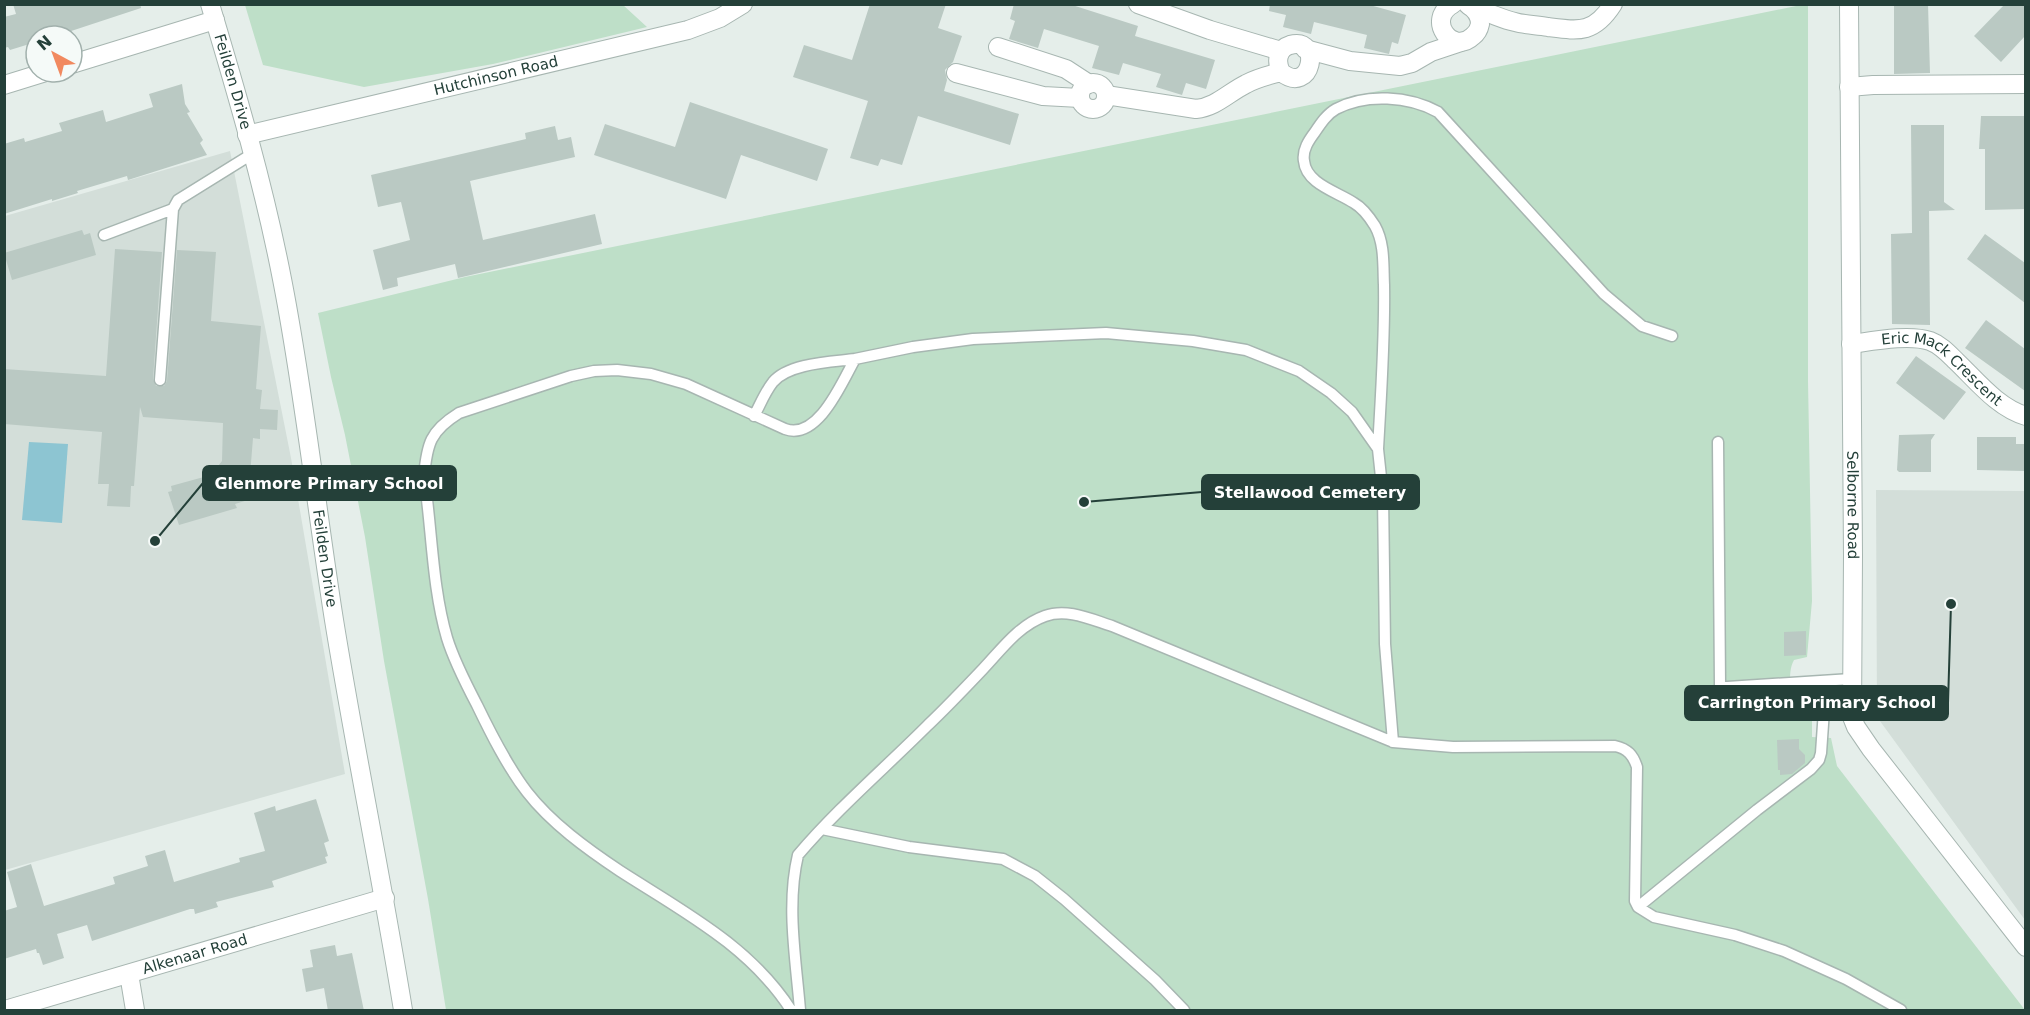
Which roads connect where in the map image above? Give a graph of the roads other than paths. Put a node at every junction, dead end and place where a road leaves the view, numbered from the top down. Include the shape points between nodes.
1 (743, 4) edge
2 (1138, 4) edge
3 (1613, 4) edge
4 (1849, 4) edge
5 (1459, 6) edge
6 (212, 12) edge
7 (1514, 22) junction
8 (1441, 26) junction
9 (1466, 40) junction
10 (998, 47) dead end
11 (1305, 49) junction
12 (1431, 52) junction
13 (84, 60) edge
14 (1280, 60) junction
15 (1350, 61) junction
16 (956, 73) dead end
17 (1302, 76) junction
18 (24, 79) edge
19 (2025, 84) edge
20 (4, 85) edge
21 (1849, 87) junction
22 (1084, 91) junction
23 (247, 135) junction
24 (252, 154) junction
25 (173, 209) junction
26 (104, 235) dead end
27 (1672, 336) dead end
28 (1851, 344) junction
29 (855, 359) junction
30 (160, 380) dead end
31 (754, 416) junction
32 (2025, 416) edge
33 (1718, 442) dead end
34 (1378, 449) junction
35 (1851, 680) junction
36 (1851, 700) junction
37 (1393, 742) junction
38 (822, 829) junction
39 (385, 898) junction
40 (1638, 908) junction
41 (2025, 947) edge
42 (129, 974) junction
43 (5, 1011) edge
44 (135, 1011) edge
45 (403, 1011) edge
46 (791, 1011) edge
47 (800, 1011) edge
48 (1184, 1011) edge
49 (1901, 1011) edge

1 - 23 street, Hutchinson Road via 688,30
2 - 14 street
3 - 7 street via 1598,22 1575,31
4 - 21 street, Selborne Road
5 - 7 street
5 - 8 street via 1442,15
5 - 9 street via 1478,13 1480,24 1476,34
6 - 13 street
6 - 23 street, Feilden Drive
7 - 9 street
8 - 9 street via 1446,36
8 - 12 street
9 - 12 street
10 - 22 street via 1066,69
11 - 14 street via 1295,44 1285,47
11 - 15 street
11 - 17 street via 1311,63
12 - 15 street via 1401,66
14 - 17 street via 1291,78
14 - 22 street via 1213,105 1196,109 1106,95 1098,109 1086,107
15 - 17 street
16 - 22 street via 1043,96
18 - 20 street
19 - 21 street
21 - 28 street, Selborne Road
23 - 24 street, Feilden Drive
24 - 25 lane via 178,200
24 - 39 street, Feilden Drive via 292,334 347,698
25 - 26 lane
25 - 30 lane
27 - 34 lane via 1642,326 1604,294 1438,111 1403,99 1360,101 1341,107 1324,119 1313,134 1304,160 1312,179 1365,212 1382,243 1384,310
28 - 32 street, Eric Mack Crescent via 1909,339 1932,342 2008,409
28 - 35 street, Selborne Road
29 - 31 lane via 786,373 773,382
29 - 31 lane via 821,416 808,428 790,431
29 - 34 lane via 973,339 1106,333 1246,350 1299,371 1331,393 1352,412
31 - 46 lane via 669,379 618,370 594,371 459,413 435,433 424,476 447,638 482,715 527,792 554,821 588,848 738,950 773,985
33 - 35 lane via 1720,685
34 - 37 lane
35 - 36 street, Selborne Road
36 - 40 lane via 1832,703 1824,710 1821,753 1811,769
36 - 41 street, Selborne Road via 1852,717 1862,735
37 - 38 lane via 1112,626 1058,613 1027,625 1010,640
37 - 40 lane via 1453,747 1624,748 1637,767
38 - 47 lane via 798,855 794,872 792,896
38 - 48 lane via 909,847 1003,859 1035,876 1064,899
39 - 42 street, Alkenaar Road
39 - 45 street, Feilden Drive
40 - 49 lane via 1654,917 1735,935 1784,951 1846,979
42 - 43 street, Alkenaar Road
42 - 44 street

